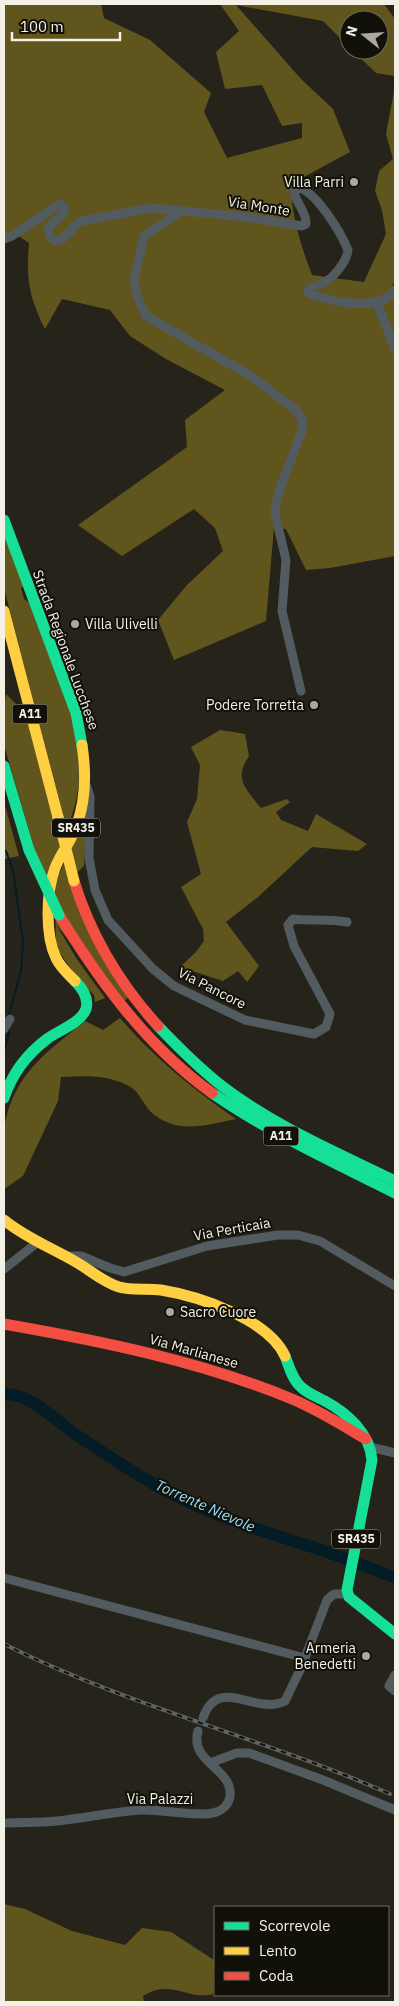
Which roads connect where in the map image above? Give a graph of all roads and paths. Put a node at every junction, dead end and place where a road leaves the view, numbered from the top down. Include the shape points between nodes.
1 (182, 211) junction
2 (4, 239) edge
3 (395, 290) edge
4 (377, 303) junction
5 (395, 349) edge
6 (4, 520) edge
7 (4, 611) edge
8 (301, 691) dead end
9 (4, 766) edge
10 (84, 780) junction
11 (346, 922) dead end
12 (10, 1019) dead end
13 (4, 1029) edge
14 (4, 1098) edge
15 (395, 1181) edge
16 (395, 1193) edge
17 (4, 1220) edge
18 (38, 1242) junction
19 (67, 1256) junction
20 (4, 1269) edge
21 (395, 1286) edge
22 (4, 1324) edge
23 (368, 1443) junction
24 (395, 1453) edge
25 (4, 1578) edge
26 (348, 1594) junction
27 (395, 1634) edge
28 (305, 1658) junction
29 (395, 1675) edge
30 (395, 1691) edge
31 (202, 1718) dead end
32 (198, 1731) dead end
33 (224, 1758) junction
34 (210, 1763) junction
35 (218, 1771) junction
36 (395, 1810) edge
37 (4, 1823) edge

1 - 2 street, Via Monte via 151,208 86,220 76,224 64,239 57,241 51,238 48,230 65,210 58,204
1 - 4 street, Via Monte via 302,226 306,219 294,192 295,187 300,187 328,214 348,250 332,276 310,287 308,293 349,302
1 - 8 street via 144,236 134,280 146,316 251,376 297,411 303,422 275,507 286,560 282,611
3 - 4 street
4 - 5 street
6 - 10 main road, Strada Regionale Lucchese / SR435 via 76,713 84,748
7 - 15 main road, A11, bridge via 74,881 91,927 114,968 141,1004 188,1055 228,1090 261,1112
9 - 16 main road, A11, bridge via 29,850 59,915 87,962 147,1036 224,1101 270,1129
10 - 11 street, Via Pancore via 90,798 89,858 95,890 108,920 153,969 174,986 245,1020 314,1034 326,1027 330,1014 297,952 288,925 293,918
10 - 14 main road, Strada Regionale Lucchese / SR435 via 77,825 51,880 49,912 54,955 83,990 87,997 86,1009 83,1016 48,1038 31,1054 7,1086
12 - 13 street
17 - 18 main road
18 - 19 main road
18 - 20 street
19 - 21 street, Via Perticaia via 82,1256 124,1272 207,1246 278,1235 298,1236 320,1241
19 - 23 main road via 119,1287 184,1294 264,1331 280,1346 297,1385 340,1408 358,1426
22 - 23 main road, Via Marlianese via 122,1347 234,1378 303,1404
23 - 24 street
23 - 26 main road, SR435 via 372,1460 347,1579
25 - 28 street
26 - 27 main road
26 - 28 street via 334,1594 327,1600
28 - 31 street via 283,1702 269,1704 220,1698 208,1705
29 - 30 street via 388,1686
32 - 34 street, Via Palazzi via 197,1747
33 - 34 street
33 - 35 street
33 - 36 street via 249,1753
34 - 35 street, Via Palazzi
35 - 37 street, Via Palazzi via 229,1785 230,1797 225,1808 214,1813 141,1810 57,1821

